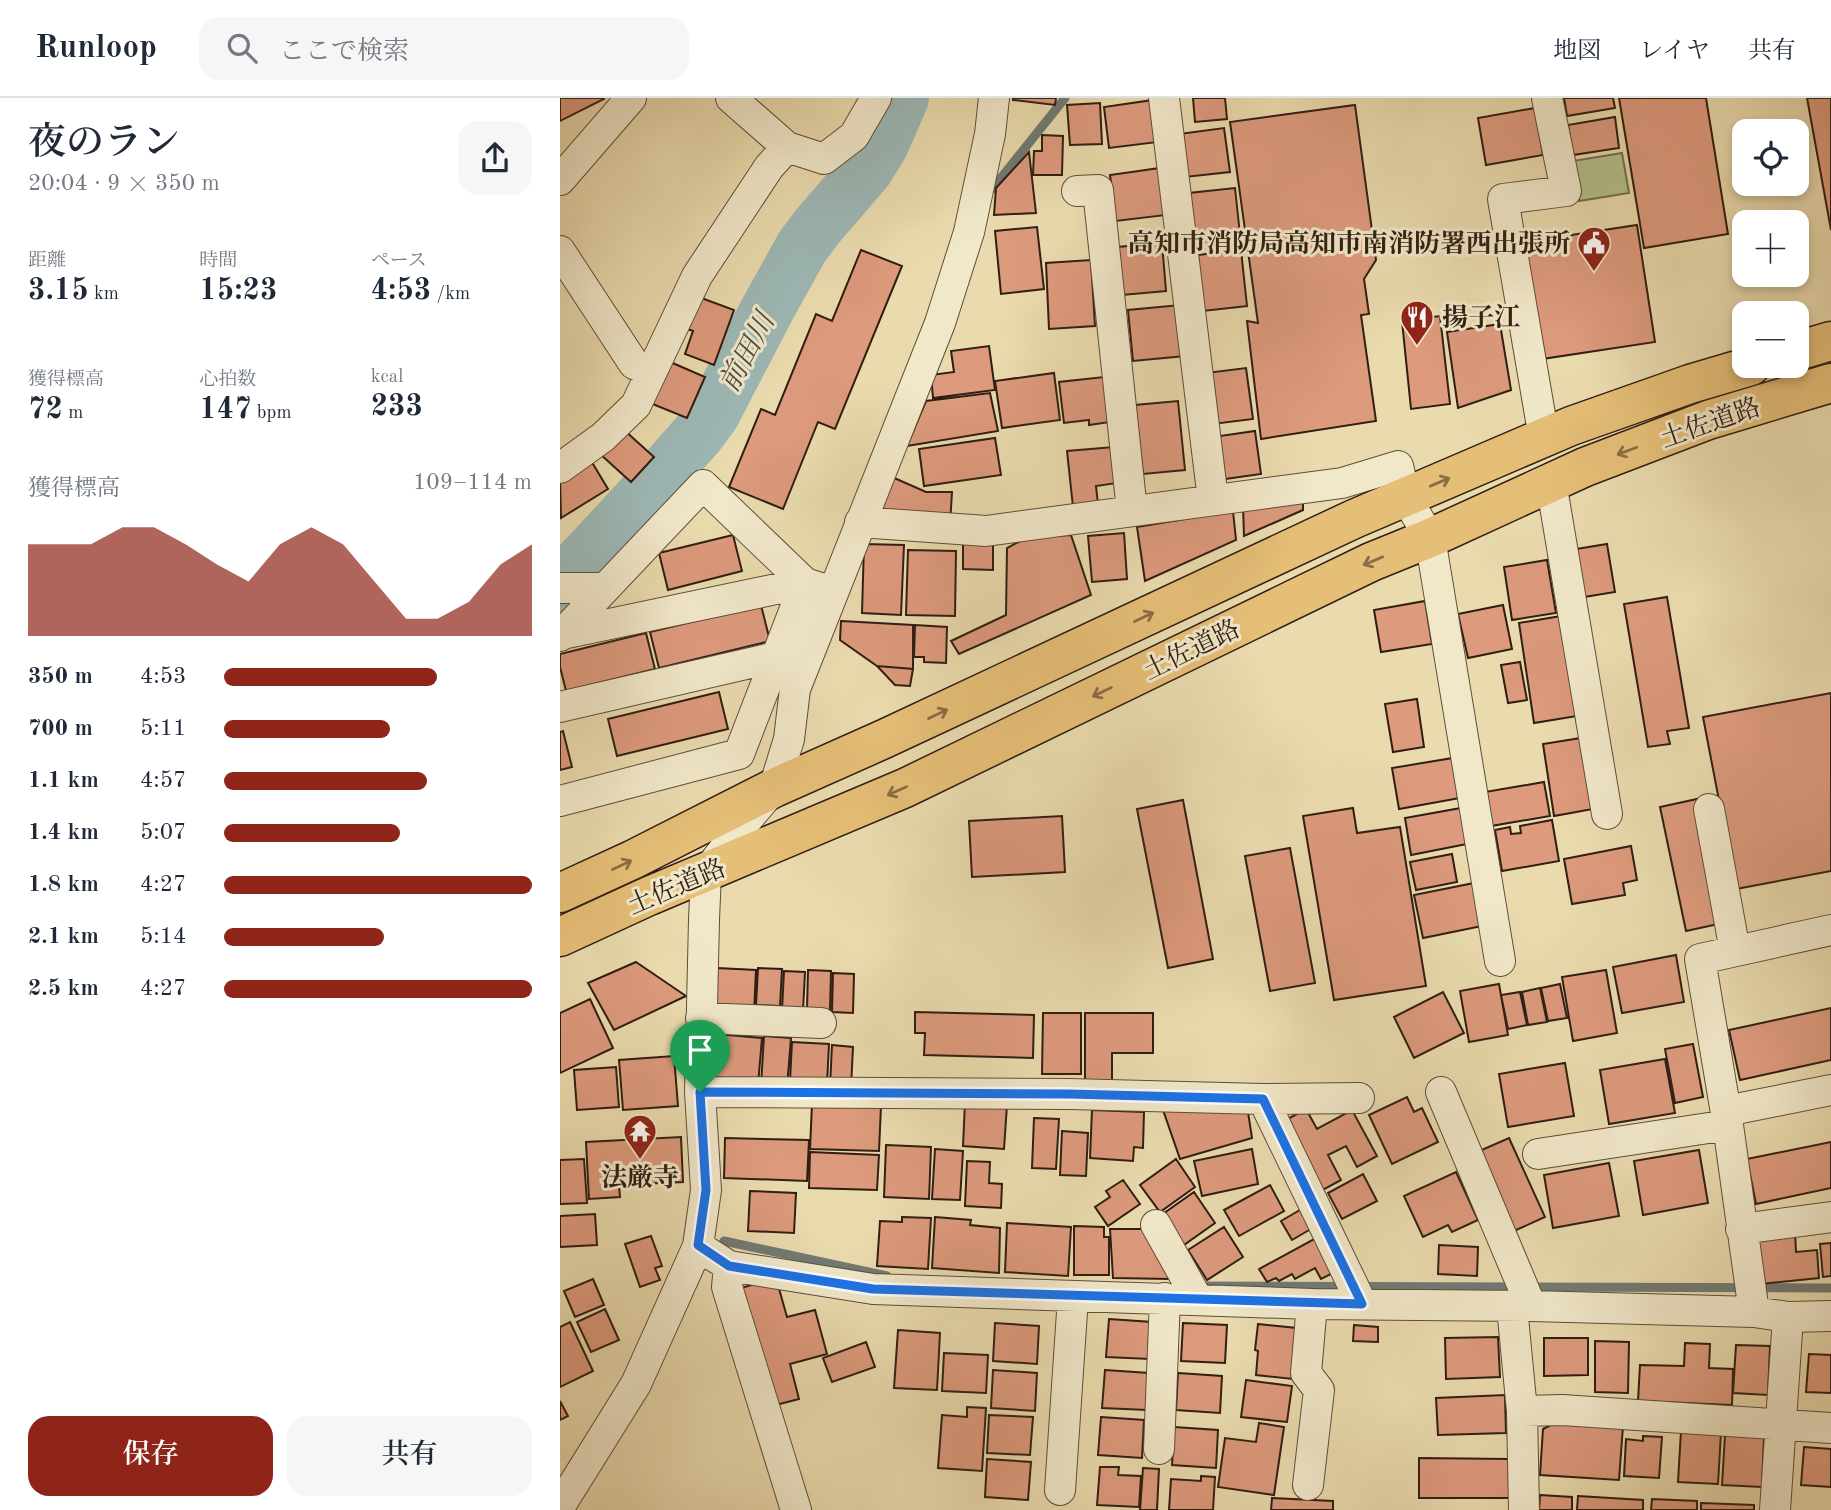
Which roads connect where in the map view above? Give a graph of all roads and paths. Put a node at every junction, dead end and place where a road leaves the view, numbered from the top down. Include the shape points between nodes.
1 (631, 98) edge
2 (732, 98) edge
3 (876, 98) edge
4 (994, 98) edge
5 (1164, 98) edge
6 (1547, 98) edge
7 (787, 147) junction
8 (560, 180) edge
9 (1077, 191) dead end
10 (560, 251) edge
11 (1831, 341) edge
12 (1809, 347) edge
13 (652, 371) junction
14 (1732, 372) edge
15 (1831, 383) edge
16 (1544, 438) junction
17 (560, 468) edge
18 (1551, 482) junction
19 (1405, 496) junction
20 (1213, 500) junction
21 (1132, 511) junction
22 (860, 522) junction
23 (1430, 538) junction
24 (584, 588) edge
25 (819, 588) junction
26 (561, 635) edge
27 (776, 657) junction
28 (560, 707) edge
29 (774, 788) junction
30 (560, 801) edge
31 (1709, 809) dead end
32 (1607, 814) dead end
33 (706, 873) junction
34 (560, 893) edge
35 (1831, 930) edge
36 (560, 937) edge
37 (1735, 951) junction
38 (1500, 961) dead end
39 (701, 1018) junction
40 (821, 1023) dead end
41 (1831, 1090) edge
42 (700, 1092) junction
43 (1441, 1092) dead end
44 (1359, 1098) dead end
45 (1263, 1099) junction
46 (1727, 1118) junction
47 (1538, 1154) dead end
48 (1831, 1217) edge
49 (1156, 1225) dead end
50 (1741, 1228) junction
51 (698, 1245) junction
52 (729, 1266) junction
53 (1356, 1292) junction
54 (1187, 1293) junction
55 (1751, 1295) junction
56 (1522, 1296) junction
57 (1073, 1297) junction
58 (1312, 1304) junction
59 (1831, 1316) edge
60 (1788, 1317) junction
61 (1522, 1411) junction
62 (1781, 1425) junction
63 (1831, 1428) edge
64 (1159, 1450) dead end
65 (1308, 1485) dead end
66 (1060, 1490) dead end
67 (560, 1506) edge
68 (796, 1510) edge
69 (1524, 1510) edge
70 (1775, 1510) edge

1 - 8 street
2 - 7 street
3 - 7 street via 854,136 824,159
4 - 22 street via 965,245 940,323
5 - 20 street
6 - 16 street via 1566,191 1503,199
7 - 13 street via 769,166 697,276
9 - 21 street via 1098,190
10 - 13 street via 634,364
11 - 12 highway
13 - 17 street via 636,405 603,437
14 - 16 highway, 土佐道路
15 -> 18 highway, 土佐道路 via 1708,420
19 -> 16 highway, 土佐道路
18 - 23 highway, 土佐道路
18 - 32 street
19 - 20 street via 1398,466 1342,483
19 - 23 street
29 -> 19 highway, 土佐道路
20 - 21 street
21 - 22 street via 986,531
22 - 25 street
23 -> 33 highway, 土佐道路 via 1371,562 905,788
23 - 38 street
24 - 25 street via 702,485
24 - 26 street
25 - 26 street
25 - 27 street
25 - 29 street via 789,739
27 - 28 street
27 - 30 street via 740,754
29 - 33 street
34 -> 29 highway, 土佐道路
31 - 37 street
33 - 36 highway, 土佐道路
33 - 39 street
35 - 37 street
37 - 46 street via 1700,959
39 - 40 street
39 - 42 street
41 - 46 street
42 - 45 street
42 - 51 street via 706,1190
43 - 56 street
44 - 45 street
45 - 53 street
46 - 47 street
46 - 50 street
48 - 50 street
49 - 54 street
50 - 55 street
51 - 52 street
51 - 67 street via 636,1384
52 - 57 street via 873,1289
52 - 68 street via 727,1287
53 - 56 street
53 - 58 street
54 - 57 street
54 - 58 street
54 - 64 street
55 - 56 street
55 - 60 street
56 - 61 street
57 - 66 street
58 - 65 street via 1306,1373 1319,1390
59 - 60 street
60 - 62 street
61 - 62 street
61 - 69 street
62 - 63 street
62 - 70 street

